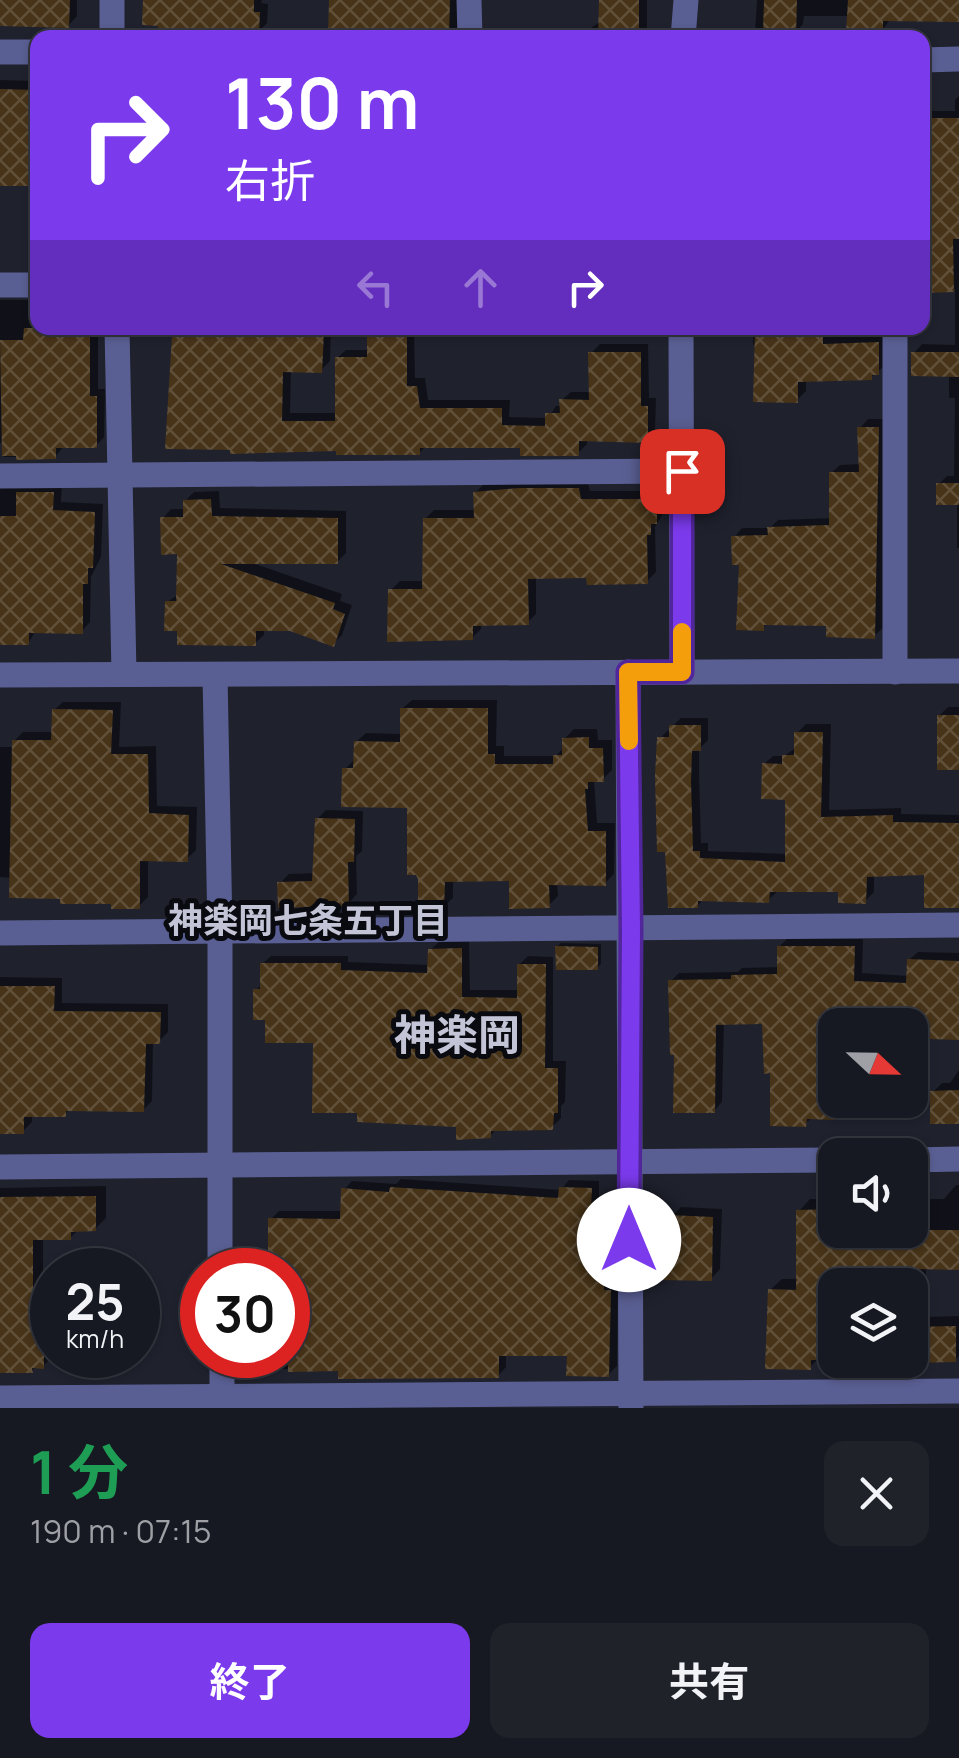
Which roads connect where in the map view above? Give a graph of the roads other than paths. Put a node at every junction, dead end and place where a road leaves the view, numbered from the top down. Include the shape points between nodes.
1 (112, 0) edge
2 (470, 0) edge
3 (686, 0) edge
4 (112, 30) edge
5 (470, 30) edge
6 (683, 30) edge
7 (0, 52) edge
8 (30, 52) edge
9 (959, 59) edge
10 (930, 60) edge
11 (0, 285) edge
12 (30, 285) edge
13 (117, 335) edge
14 (681, 335) edge
15 (895, 335) edge
16 (682, 471) junction
17 (120, 474) junction
18 (0, 476) edge
19 (628, 672) junction
20 (682, 672) junction
21 (895, 672) junction
22 (959, 672) edge
23 (124, 674) junction
24 (0, 675) edge
25 (215, 675) junction
26 (959, 924) edge
27 (220, 930) junction
28 (631, 930) junction
29 (0, 933) edge
30 (959, 1159) edge
31 (818, 1160) edge
32 (928, 1160) edge
33 (629, 1162) junction
34 (218, 1166) junction
35 (0, 1168) edge
36 (220, 1248) edge
37 (959, 1392) edge
38 (0, 1398) edge
39 (222, 1401) edge
40 (630, 1402) edge

1 - 4 street
2 - 5 street
3 - 6 street
7 - 8 street
9 - 10 street
11 - 12 street
13 - 17 street
14 - 16 street
15 - 21 street
16 - 17 street
16 - 20 street
17 - 18 street
17 - 23 street
19 - 20 street
19 - 25 street
19 - 28 street
20 - 21 street
21 - 22 street
23 - 24 street
23 - 25 street
25 - 27 street
26 - 28 street
27 - 28 street
27 - 29 street
27 - 34 street
28 - 33 street
30 - 32 street
31 - 33 street
33 - 34 street
33 - 40 street
34 - 35 street
34 - 36 street
37 - 40 street
38 - 39 street
39 - 40 street

